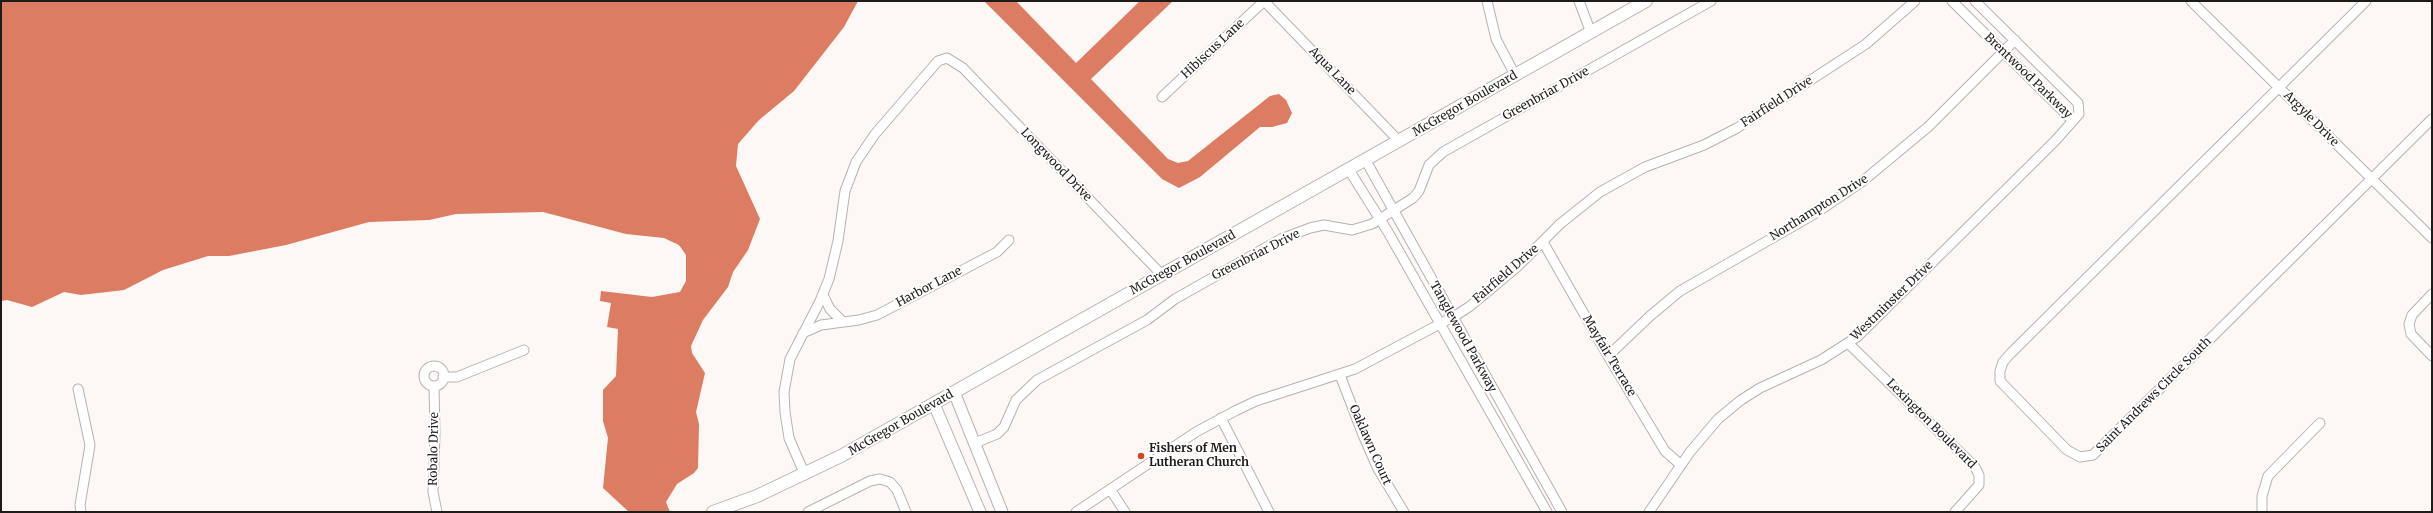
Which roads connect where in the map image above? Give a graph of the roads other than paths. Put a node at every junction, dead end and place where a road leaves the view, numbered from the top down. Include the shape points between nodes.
1 (1264, 1) edge
2 (1487, 1) edge
3 (1579, 1) edge
4 (1646, 1) edge
5 (1711, 1) edge
6 (1914, 1) edge
7 (1952, 1) edge
8 (1975, 1) edge
9 (2191, 1) edge
10 (2366, 1) edge
11 (1591, 33) junction
12 (2014, 40) junction
13 (2003, 52) junction
14 (1515, 76) junction
15 (2279, 88) junction
16 (1162, 97) dead end
17 (2432, 119) edge
18 (2074, 121) junction
19 (1399, 141) junction
20 (1366, 160) junction
21 (1349, 170) junction
22 (2372, 179) junction
23 (1393, 211) junction
24 (1380, 219) junction
25 (2432, 238) edge
26 (1009, 240) dead end
27 (1542, 242) junction
28 (1162, 275) junction
29 (2432, 294) edge
30 (823, 295) junction
31 (1453, 317) junction
32 (843, 322) junction
33 (1440, 324) junction
34 (803, 333) junction
35 (1848, 343) junction
36 (524, 350) dead end
37 (1608, 356) junction
38 (2432, 356) edge
39 (1340, 374) junction
40 (444, 377) junction
41 (434, 386) junction
42 (78, 389) dead end
43 (954, 392) junction
44 (934, 404) junction
45 (1222, 418) junction
46 (2320, 422) dead end
47 (975, 443) junction
48 (1681, 465) junction
49 (805, 475) junction
50 (1110, 489) junction
51 (81, 512) edge
52 (437, 512) edge
53 (713, 512) edge
54 (808, 512) edge
55 (906, 512) edge
56 (980, 512) edge
57 (1002, 512) edge
58 (1076, 512) edge
59 (1125, 512) edge
60 (1269, 512) edge
61 (1404, 512) edge
62 (1547, 512) edge
63 (1562, 512) edge
64 (1649, 512) edge
65 (1955, 512) edge
66 (2262, 512) edge

1 - 16 street, Hibiscus Lane
1 - 19 street, Aqua Lane
2 - 14 street via 1496,39
3 - 11 street
4 - 11 main road, McGregor Boulevard
5 - 23 street, Greenbriar Drive via 1443,152 1429,165 1419,191
6 - 27 street, Fairfield Drive via 1866,44 1737,128 1704,145 1645,167 1600,192
7 - 13 street, Brentwood Parkway
8 - 12 street, Brentwood Parkway
9 - 15 street, Argyle Drive
10 - 15 street
11 - 14 main road, McGregor Boulevard
12 - 13 street, Northampton Drive
12 - 18 street, Brentwood Parkway via 2078,103 2079,114
13 - 18 street, Brentwood Parkway
13 - 37 street, Northampton Drive via 1928,127 1863,181 1816,213 1680,291
14 - 19 main road, McGregor Boulevard
15 - 22 street, Argyle Drive
15 - 22 street, Saint Andrews Circle South via 2003,362 2000,381 2067,450 2075,456 2084,458 2101,448
17 - 22 street
18 - 35 street, Westminster Drive
19 - 20 main road, McGregor Boulevard
20 - 21 main road, McGregor Boulevard
20 - 23 street, Tanglewood Parkway
21 - 24 street, Tanglewood Parkway
21 - 28 main road, McGregor Boulevard
22 - 25 street, Argyle Drive
23 - 24 street, Greenbriar Drive
23 - 31 street, Tanglewood Parkway
24 - 33 street, Tanglewood Parkway
24 - 47 street, Greenbriar Drive via 1352,230 1324,225 1310,228 1281,240 1212,277 1175,299 1147,320 1033,383 1016,400 1004,427 997,434
26 - 32 street, Harbor Lane via 997,252 877,315
27 - 31 street, Fairfield Drive via 1488,292
27 - 37 street, Mayfair Terrace
28 - 30 street, Longwood Drive via 963,68 948,58 938,61 925,74 875,134 856,162 845,191 836,254
28 - 43 main road, McGregor Boulevard
29 - 38 street via 2412,315 2409,324 2411,334
30 - 32 street via 830,309
30 - 34 street
31 - 33 street, Fairfield Drive
31 - 63 street, Tanglewood Parkway
32 - 34 street, Harbor Lane via 821,325
33 - 39 street, Fairfield Drive via 1373,361
33 - 62 street, Tanglewood Parkway
34 - 49 street via 786,373 784,402 789,438
35 - 48 street, Westminster Drive via 1821,360 1760,388 1741,400 1718,419
35 - 65 street, Lexington Boulevard via 1975,467 1979,475 1978,485
36 - 40 street via 457,376
37 - 48 street, Mayfair Terrace via 1665,451
39 - 45 street, Fairfield Drive via 1256,401
39 - 61 street, Oaklawn Court via 1378,469
40 - 41 street via 440,384
40 - 41 street, Robalo Drive via 439,368 428,369 424,378 428,384
41 - 52 street, Robalo Drive via 432,492
42 - 51 street via 90,445
43 - 44 main road, McGregor Boulevard
43 - 47 street
44 - 49 main road, McGregor Boulevard
44 - 56 street
45 - 50 street, Fairfield Drive via 1196,432
45 - 60 street
46 - 66 street via 2268,476 2262,496
47 - 57 street
48 - 64 street, Westminster Drive
49 - 53 main road, McGregor Boulevard
50 - 58 street, Fairfield Drive
50 - 59 street
54 - 55 street via 870,481 880,479 890,482

